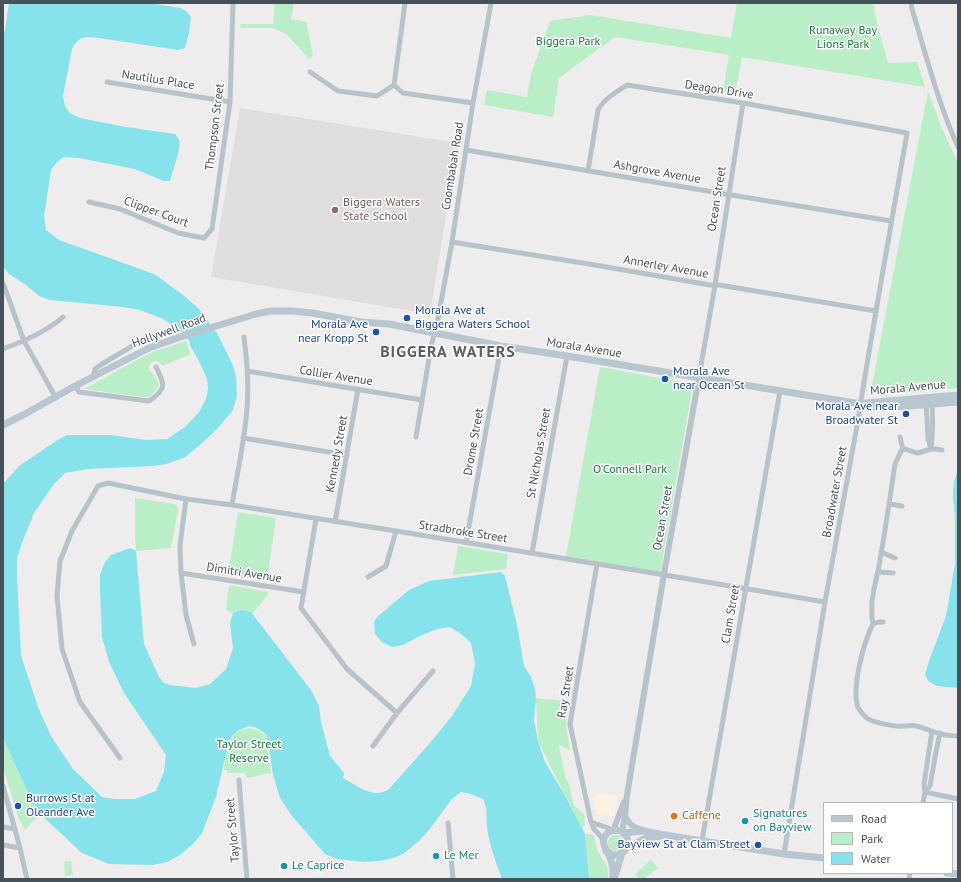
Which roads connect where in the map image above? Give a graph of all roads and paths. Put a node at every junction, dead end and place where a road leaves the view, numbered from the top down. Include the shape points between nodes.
1 (233, 3) edge
2 (405, 3) edge
3 (490, 3) edge
4 (911, 3) edge
5 (310, 72) dead end
6 (107, 82) dead end
7 (394, 85) junction
8 (230, 102) junction
9 (473, 103) junction
10 (743, 104) junction
11 (907, 133) joint
12 (958, 147) edge
13 (466, 150) junction
14 (588, 171) junction
15 (729, 195) junction
16 (89, 202) dead end
17 (891, 221) junction
18 (212, 229) joint
19 (452, 242) junction
20 (3, 283) edge
21 (715, 285) junction
22 (876, 311) junction
23 (256, 314) joint
24 (63, 317) dead end
25 (435, 333) junction
26 (151, 334) dead end
27 (244, 337) dead end
28 (24, 341) junction
29 (501, 346) junction
30 (3, 349) edge
31 (567, 356) junction
32 (156, 367) dead end
33 (247, 371) junction
34 (93, 377) junction
35 (699, 377) junction
36 (75, 386) junction
37 (358, 389) junction
38 (780, 391) junction
39 (958, 395) edge
40 (56, 398) junction
41 (422, 400) junction
42 (929, 401) junction
43 (958, 402) edge
44 (861, 404) junction
45 (3, 425) edge
46 (416, 437) dead end
47 (900, 437) dead end
48 (243, 438) junction
49 (931, 449) junction
50 (903, 450) junction
51 (942, 450) dead end
52 (347, 454) junction
53 (186, 499) junction
54 (889, 504) junction
55 (232, 505) junction
56 (902, 506) dead end
57 (316, 519) junction
58 (335, 522) junction
59 (396, 531) junction
60 (466, 542) junction
61 (881, 552) junction
62 (532, 553) junction
63 (896, 558) dead end
64 (597, 564) junction
65 (878, 572) junction
66 (181, 573) junction
67 (893, 573) dead end
68 (664, 574) junction
69 (368, 577) dead end
70 (745, 588) junction
71 (304, 592) junction
72 (825, 602) junction
73 (883, 622) dead end
74 (873, 624) junction
75 (194, 644) dead end
76 (433, 671) dead end
77 (397, 713) junction
78 (932, 732) junction
79 (940, 733) junction
80 (958, 736) edge
81 (373, 746) dead end
82 (120, 758) dead end
83 (239, 780) dead end
84 (3, 786) edge
85 (926, 792) junction
86 (627, 795) junction
87 (958, 799) edge
88 (923, 802) edge
89 (625, 816) junction
90 (591, 822) junction
91 (448, 823) dead end
92 (3, 827) edge
93 (15, 829) junction
94 (612, 831) junction
95 (643, 831) junction
96 (622, 832) junction
97 (665, 835) junction
98 (604, 840) junction
99 (702, 841) junction
100 (3, 846) edge
101 (20, 848) junction
102 (625, 850) junction
103 (606, 851) junction
104 (784, 854) junction
105 (823, 858) edge
106 (27, 879) edge
107 (247, 879) edge
108 (453, 879) edge
109 (613, 879) edge

1 - 8 street, Thompson Street
2 - 7 street
3 - 9 street, Coombabah Road
4 - 12 street via 941,104
5 - 7 street via 338,91 377,96
6 - 8 street, Nautilus Place
7 - 9 street via 403,93
8 - 18 street, Thompson Street
9 - 13 street, Coombabah Road
10 - 11 street, Deagon Drive
10 - 14 street, Deagon Drive via 627,85 607,98 598,110
10 - 15 street, Ocean Street
11 - 17 street, Broadwater Street
13 - 14 street, Ashgrove Avenue
13 - 19 street, Coombabah Road
14 - 15 street, Ashgrove Avenue
15 - 17 street, Ashgrove Avenue
15 - 21 street, Ocean Street
16 - 18 street, Clipper Court via 120,209 178,233 204,238
17 - 22 street, Broadwater Street
19 - 21 street, Annerley Avenue
19 - 25 street, Coombabah Road
20 - 28 street
21 - 22 street, Annerley Avenue
21 - 35 street, Ocean Street
22 - 44 street, Broadwater Street
23 - 25 main road, Morala Avenue via 271,311 299,312 390,324
23 - 34 main road, Hollywell Road via 149,348
24 - 28 street
25 - 29 main road, Morala Avenue
25 - 41 street, Coombabah Road
26 - 34 street, Hollywell Road via 95,369
27 - 33 street
28 - 30 street
28 - 40 street
29 - 31 main road, Morala Avenue
29 - 60 street, Drome Street
31 - 35 main road, Morala Avenue
31 - 62 street, St Nicholas Street
32 - 36 street via 163,388 146,402 79,392
33 - 37 street, Collier Avenue
33 - 48 street via 247,407
34 - 36 main road, Hollywell Road
35 - 38 main road, Morala Avenue
35 - 68 street, Ocean Street
36 - 40 main road, Hollywell Road
37 - 41 street, Collier Avenue
37 - 52 street, Kennedy Street
38 - 44 main road, Morala Avenue
38 - 70 street, Clam Street
39 - 42 main road, Morala Avenue
40 - 45 main road, Hollywell Road
41 - 46 street, Coombabah Road
42 - 43 main road, Morala Avenue
42 - 44 main road, Morala Avenue via 883,408
42 - 49 street
44 - 72 street, Broadwater Street
47 - 50 street
48 - 52 street
48 - 55 street
49 - 50 street via 917,453
49 - 51 street
50 - 54 street via 895,464
52 - 58 street, Kennedy Street
53 - 55 street, Stradbroke Street
53 - 66 street via 180,546
53 - 82 street, Stradbroke Street via 108,483 98,486 72,531 60,561 57,596 62,649 80,702
54 - 56 street
54 - 61 street
55 - 57 street, Stradbroke Street
57 - 58 street, Stradbroke Street
57 - 71 street
58 - 59 street, Stradbroke Street
59 - 60 street, Stradbroke Street
59 - 69 street via 386,566
60 - 62 street, Stradbroke Street
61 - 63 street
61 - 65 street
62 - 64 street, Stradbroke Street
64 - 68 street, Stradbroke Street
64 - 90 street, Ray Street via 570,724
65 - 67 street
65 - 74 street via 872,603
66 - 71 street, Dimitri Avenue
66 - 75 street via 186,615
68 - 70 street, Stradbroke Street
68 - 86 street, Ocean Street
70 - 72 street, Stradbroke Street
70 - 99 street, Clam Street
71 - 77 street via 301,608 347,669
72 - 104 street, Broadwater Street
73 - 74 street
74 - 78 street via 862,652 856,695 858,708 866,718 876,722 918,726
76 - 77 street
77 - 81 street
78 - 79 street
78 - 85 street via 924,784
79 - 80 street
79 - 85 street via 930,786
83 - 107 street, Taylor Street
84 - 93 street
85 - 87 street
85 - 88 street
86 - 89 street, Ocean Street
86 - 94 street, Ocean Street
89 - 95 street via 633,827
89 - 96 street, Ocean Street
90 - 94 street
90 - 98 street, Ray Street
91 - 108 street
92 - 93 street
93 - 101 street
94 - 96 main road
94 - 98 main road
95 - 96 main road
95 - 97 main road
96 - 102 main road via 627,838 628,845
97 - 99 main road
97 - 102 main road via 644,839
98 - 103 main road
99 - 104 main road
100 - 101 street
101 - 106 street
102 - 103 main road via 614,855
102 - 109 main road
103 - 109 main road via 612,862
104 - 105 main road

